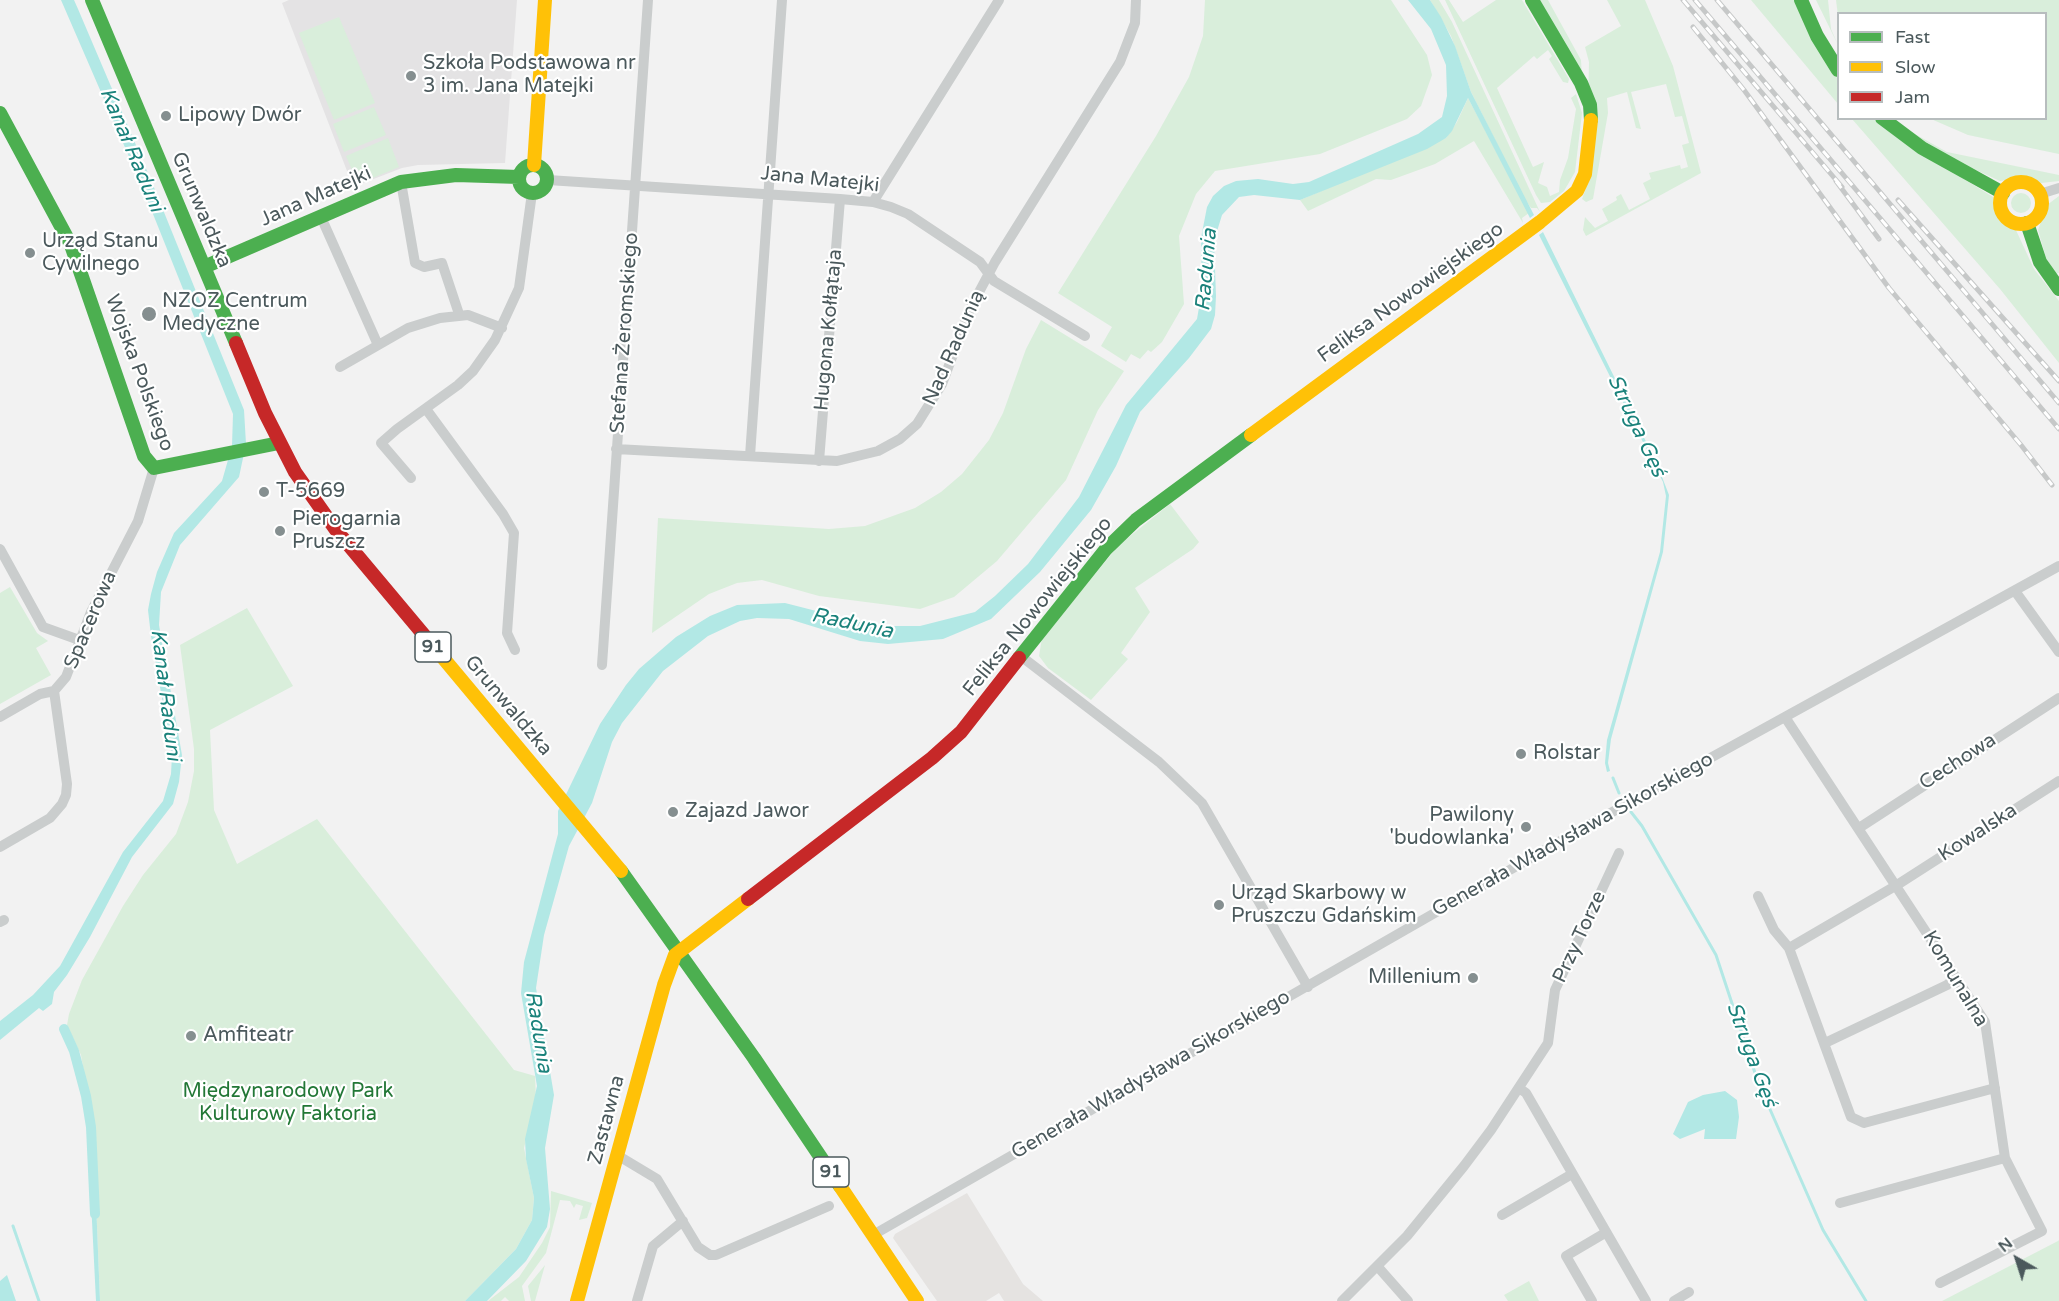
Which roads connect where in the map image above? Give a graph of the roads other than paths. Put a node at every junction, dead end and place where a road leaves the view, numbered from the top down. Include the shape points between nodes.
1 (92, 0) edge
2 (545, 0) edge
3 (648, 0) edge
4 (782, 0) edge
5 (1136, 0) edge
6 (1532, 0) edge
7 (1801, 0) edge
8 (996, 1) edge
9 (1837, 67) edge
10 (2, 120) edge
11 (1885, 120) edge
12 (534, 165) junction
13 (519, 177) junction
14 (548, 180) junction
15 (401, 182) junction
16 (637, 184) junction
17 (2059, 188) edge
18 (532, 193) junction
19 (2003, 193) junction
20 (768, 194) junction
21 (2040, 194) junction
22 (840, 199) junction
23 (873, 202) junction
24 (321, 217) junction
25 (2027, 223) junction
26 (204, 267) junction
27 (989, 273) junction
28 (2059, 289) edge
29 (459, 314) junction
30 (502, 328) junction
31 (1085, 336) dead end
32 (378, 345) junction
33 (339, 367) dead end
34 (426, 409) junction
35 (279, 443) junction
36 (616, 449) junction
37 (750, 456) junction
38 (819, 461) junction
39 (154, 468) junction
40 (411, 478) dead end
41 (0, 549) edge
42 (2059, 566) edge
43 (2014, 591) junction
44 (82, 641) junction
45 (515, 650) dead end
46 (2059, 652) edge
47 (1022, 657) junction
48 (602, 665) dead end
49 (54, 691) junction
50 (2059, 698) edge
51 (0, 717) edge
52 (1785, 717) junction
53 (2059, 781) edge
54 (1859, 828) junction
55 (0, 847) edge
56 (1619, 853) dead end
57 (1897, 885) junction
58 (1758, 896) dead end
59 (1789, 948) junction
60 (679, 951) junction
61 (1956, 977) junction
62 (1308, 987) junction
63 (1825, 1043) junction
64 (1519, 1088) junction
65 (1995, 1089) junction
66 (617, 1155) junction
67 (2005, 1158) junction
68 (1572, 1174) junction
69 (1840, 1203) dead end
70 (829, 1206) dead end
71 (1502, 1215) dead end
72 (683, 1221) junction
73 (1605, 1233) junction
74 (873, 1235) junction
75 (1378, 1267) junction
76 (1940, 1283) dead end
77 (1689, 1292) dead end
78 (577, 1301) edge
79 (637, 1301) edge
80 (917, 1301) edge
81 (1342, 1301) edge
82 (1408, 1301) edge
83 (1592, 1301) edge
84 (1646, 1301) edge
85 (1674, 1301) edge

1 - 26 street, Grunwaldzka / 91
2 - 12 street
3 - 16 street, Stefana Żeromskiego
4 - 20 street
5 - 27 street, Nad Radunią via 1135,23 1120,62
6 - 47 street, Feliksa Nowowiejskiego via 1581,84 1592,112 1582,183 1571,198 1136,520 1106,549
7 - 9 street
8 - 23 street
10 - 39 street, Wojska Polskiego via 71,245 144,456
11 - 19 street via 1922,148
12 - 13 street via 523,169
12 - 14 street via 546,171
13 - 15 street, Jana Matejki via 456,174
13 - 18 street via 522,188
14 - 16 street, Jana Matejki
14 - 18 street via 543,190
15 - 24 street, Jana Matejki
15 - 29 street via 415,263 424,267 442,263
16 - 20 street, Jana Matejki
16 - 36 street, Stefana Żeromskiego
17 - 21 street
18 - 30 street via 521,276
19 - 21 street via 2018,182 2031,185
19 - 25 street via 2001,205 2005,216 2015,223
20 - 22 street, Jana Matejki
20 - 37 street
21 - 25 street via 2040,211
22 - 23 street, Jana Matejki
22 - 38 street, Hugona Kołłątaja
23 - 27 street, Jana Matejki via 908,214 980,262
24 - 26 street, Jana Matejki
24 - 32 street
25 - 28 street via 2040,262
26 - 35 street, Grunwaldzka / 91
27 - 31 street, Jana Matejki via 994,281
27 - 38 street, Nad Radunią via 970,309 942,384 917,424 878,451 837,461
29 - 30 street
29 - 32 street via 414,326
30 - 34 street via 473,371
32 - 33 street
34 - 40 street via 381,443
34 - 45 street via 514,533 507,633
35 - 39 street, Wojska Polskiego
35 - 60 street, Grunwaldzka / 91 via 336,530 620,869
36 - 37 street, Nad Radunią
36 - 48 street, Stefana Żeromskiego
37 - 38 street, Nad Radunią
39 - 44 street, Spacerowa via 138,520 91,612
41 - 44 street via 43,627
42 - 43 street, Generała Władysława Sikorskiego
43 - 46 street
43 - 52 street, Generała Władysława Sikorskiego
44 - 49 street, Spacerowa via 66,677
47 - 60 street, Feliksa Nowowiejskiego via 969,723 932,758
47 - 62 street via 1159,762 1202,804
49 - 51 street via 40,693
49 - 55 street, Spacerowa via 66,795 50,818
50 - 54 street, Cechowa
52 - 54 street, Komunalna
52 - 62 street, Generała Władysława Sikorskiego
53 - 57 street, Kowalska
54 - 57 street, Komunalna
56 - 64 street, Przy Torze via 1555,990 1548,1042
57 - 59 street, Kowalska
57 - 61 street, Komunalna
58 - 59 street via 1774,930
59 - 63 street
60 - 66 street, Zastawna via 668,971
60 - 74 street, Grunwaldzka / 91
61 - 63 street
61 - 65 street, Komunalna via 1985,1022
62 - 74 street, Generała Władysława Sikorskiego
63 - 65 street via 1851,1117 1864,1123
64 - 68 street via 1526,1093
64 - 75 street, Przy Torze via 1464,1166
65 - 67 street, Komunalna
66 - 72 street via 657,1179
66 - 78 street, Zastawna
67 - 69 street
67 - 76 street, Komunalna via 2042,1231
68 - 71 street
68 - 73 street
70 - 72 street via 716,1255 699,1247
72 - 79 street via 653,1246
73 - 83 street via 1566,1256
73 - 84 street
74 - 80 street, Grunwaldzka / 91
75 - 81 street, Przy Torze
75 - 82 street
77 - 85 street

